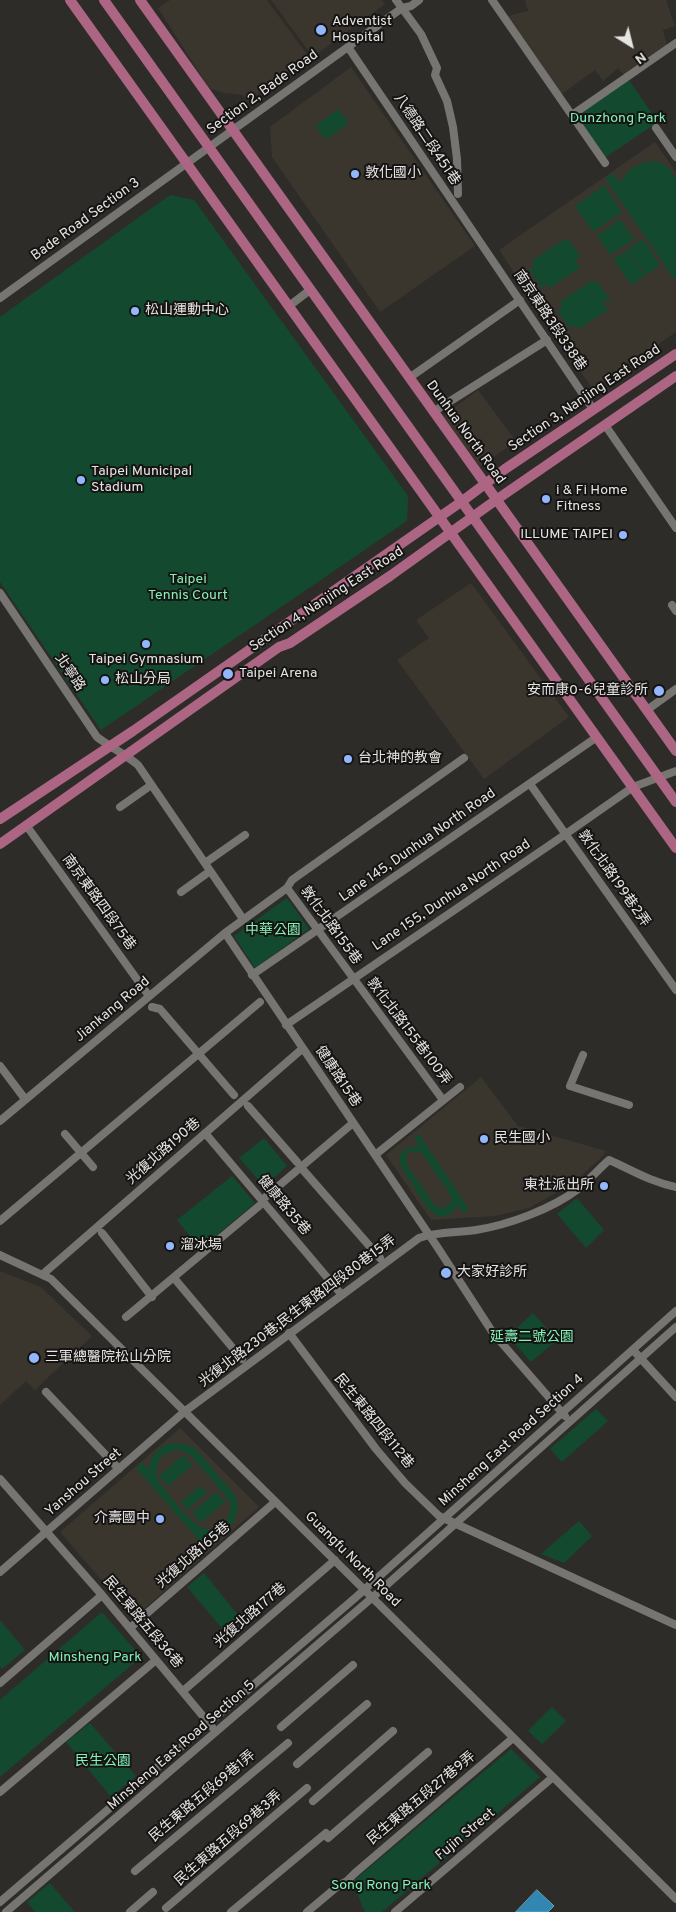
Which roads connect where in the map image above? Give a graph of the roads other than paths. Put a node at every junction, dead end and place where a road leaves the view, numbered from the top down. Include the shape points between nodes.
1 (70, 0) edge
2 (104, 0) edge
3 (140, 0) edge
4 (396, 0) edge
5 (419, 0) edge
6 (492, 0) edge
7 (404, 4) edge
8 (676, 43) edge
9 (348, 47) junction
10 (572, 115) junction
11 (656, 128) dead end
12 (234, 131) junction
13 (209, 148) junction
14 (676, 157) edge
15 (605, 163) dead end
16 (187, 164) junction
17 (458, 194) dead end
18 (484, 247) joint
19 (310, 290) junction
20 (0, 298) edge
21 (520, 300) junction
22 (289, 306) junction
23 (547, 340) junction
24 (676, 356) edge
25 (676, 376) edge
26 (409, 378) junction
27 (594, 409) junction
28 (433, 412) junction
29 (605, 425) junction
30 (485, 485) junction
31 (496, 500) junction
32 (461, 502) junction
33 (440, 517) junction
34 (472, 517) junction
35 (676, 528) edge
36 (451, 532) junction
37 (0, 594) edge
38 (676, 689) edge
39 (646, 710) junction
40 (597, 737) junction
41 (109, 747) junction
42 (676, 751) edge
43 (126, 755) junction
44 (464, 758) dead end
45 (676, 771) edge
46 (659, 778) junction
47 (530, 784) junction
48 (632, 787) junction
49 (147, 788) dead end
50 (676, 802) edge
51 (120, 807) dead end
52 (0, 819) edge
53 (26, 825) junction
54 (565, 834) junction
55 (245, 836) dead end
56 (0, 844) edge
57 (676, 848) edge
58 (205, 863) junction
59 (206, 874) dead end
60 (287, 888) junction
61 (181, 892) dead end
62 (243, 919) junction
63 (318, 930) junction
64 (225, 933) junction
65 (252, 976) junction
66 (352, 978) junction
67 (676, 990) edge
68 (149, 996) junction
69 (260, 1002) dead end
70 (152, 1007) dead end
71 (286, 1025) junction
72 (302, 1049) junction
73 (198, 1054) junction
74 (584, 1055) dead end
75 (0, 1066) edge
76 (460, 1087) dead end
77 (234, 1095) dead end
78 (25, 1099) junction
79 (443, 1100) junction
80 (629, 1105) dead end
81 (248, 1106) dead end
82 (0, 1121) edge
83 (353, 1123) junction
84 (205, 1133) junction
85 (65, 1134) dead end
86 (81, 1153) junction
87 (375, 1155) junction
88 (297, 1162) dead end
89 (93, 1166) dead end
90 (304, 1171) dead end
91 (676, 1187) edge
92 (260, 1203) junction
93 (0, 1221) edge
94 (102, 1233) dead end
95 (428, 1234) junction
96 (0, 1255) edge
97 (380, 1258) dead end
98 (43, 1274) junction
99 (174, 1278) junction
100 (342, 1295) junction
101 (152, 1297) junction
102 (676, 1311) edge
103 (126, 1317) dead end
104 (676, 1327) edge
105 (289, 1333) junction
106 (633, 1350) junction
107 (242, 1359) dead end
108 (641, 1359) junction
109 (46, 1392) dead end
110 (676, 1397) edge
111 (184, 1412) junction
112 (562, 1413) junction
113 (570, 1422) junction
114 (119, 1468) junction
115 (0, 1479) edge
116 (275, 1502) junction
117 (444, 1518) junction
118 (456, 1524) junction
119 (47, 1532) junction
120 (335, 1560) junction
121 (0, 1572) edge
122 (365, 1590) junction
123 (102, 1595) junction
124 (373, 1597) junction
125 (676, 1625) edge
126 (130, 1628) junction
127 (156, 1660) junction
128 (353, 1666) dead end
129 (0, 1683) edge
130 (183, 1691) junction
131 (367, 1704) dead end
132 (209, 1723) junction
133 (281, 1727) dead end
134 (393, 1731) dead end
135 (217, 1732) junction
136 (513, 1738) junction
137 (288, 1743) dead end
138 (428, 1752) dead end
139 (297, 1764) dead end
140 (553, 1777) junction
141 (307, 1788) dead end
142 (0, 1792) edge
143 (313, 1801) dead end
144 (135, 1871) dead end
145 (153, 1892) dead end
146 (676, 1899) edge
147 (0, 1902) edge
148 (166, 1908) dead end
149 (6, 1912) edge
150 (130, 1912) edge
151 (231, 1912) edge
152 (307, 1912) edge
153 (395, 1912) edge

1 - 16 main road
2 - 13 main road
3 - 12 main road, Dunhua North Road
4 - 7 street
5 - 7 street, Section 2, Bade Road via 411,6
6 - 10 street
7 - 9 street, Section 2, Bade Road
7 - 17 street via 437,68 435,74 447,101 457,159
8 - 10 street
9 - 12 street, Section 2, Bade Road
9 - 18 street, 八德路二段451巷
10 - 15 street
11 - 14 street
12 - 13 street, Section 2, Bade Road
12 - 26 main road, Dunhua North Road
13 - 16 street, Section 2, Bade Road
13 - 19 main road
16 - 20 street, Bade Road Section 3
16 - 22 main road
18 - 21 street, 南京東路3段338巷
19 - 22 street
19 - 32 main road
21 - 23 street, 南京東路3段338巷
21 - 26 street
22 - 33 main road
23 - 27 street, 南京東路3段338巷
23 - 28 street
24 - 27 main road, Section 3, Nanjing East Road
25 - 29 main road
26 - 28 main road, Dunhua North Road
27 - 30 main road, Section 3, Nanjing East Road
28 - 30 main road, Dunhua North Road
29 - 31 main road
29 - 35 street
30 - 31 main road, Dunhua North Road
30 - 32 main road, Section 3, Nanjing East Road
31 - 34 main road
31 - 39 main road, Dunhua North Road
32 - 33 main road, Section 4, Nanjing East Road
32 - 34 main road
33 - 36 main road
33 - 41 main road, Section 4, Nanjing East Road
34 - 36 main road, Section 4, Nanjing East Road
34 - 46 main road
36 - 40 main road
36 - 43 main road, Section 4, Nanjing East Road
37 - 41 street, 北寧路 via 97,737
38 - 39 street
39 - 42 main road, Dunhua North Road
40 - 47 street, Lane 145, Dunhua North Road
40 - 48 main road
41 - 43 street, 北寧路
41 - 52 main road, Section 4, Nanjing East Road
43 - 53 main road, Section 4, Nanjing East Road
43 - 58 street via 138,765
44 - 60 street, Jiankang Road via 292,880
45 - 46 street, Lane 155, Dunhua North Road
46 - 48 street, Lane 155, Dunhua North Road
46 - 50 main road
47 - 54 street, 敦化北路199巷2弄
47 - 63 street, Lane 145, Dunhua North Road
48 - 54 street, Lane 155, Dunhua North Road
48 - 57 main road
49 - 51 street
53 - 56 main road, Section 4, Nanjing East Road
53 - 68 street, 南京東路四段75巷
54 - 66 street, Lane 155, Dunhua North Road
54 - 67 street, 敦化北路199巷2弄
55 - 58 street
58 - 62 street
59 - 61 street
60 - 62 street, Jiankang Road
60 - 63 street, 敦化北路155巷
62 - 64 street, Jiankang Road
63 - 65 street, Lane 145, Dunhua North Road
63 - 66 street, 敦化北路155巷
64 - 65 street, 健康路15巷
64 - 68 street, Jiankang Road
65 - 71 street, 健康路15巷
66 - 71 street, Lane 155, Dunhua North Road
66 - 79 street, 敦化北路155巷100弄
68 - 78 street, Jiankang Road
69 - 73 street
70 - 73 street via 160,1009
71 - 72 street, 健康路15巷
72 - 83 street, 健康路15巷
72 - 84 street, 光復北路190巷
73 - 77 street
73 - 86 street
74 - 80 street via 570,1086
75 - 78 street
76 - 79 street
78 - 82 street, Jiankang Road
79 - 87 street
81 - 88 street
83 - 87 street, 健康路15巷
83 - 92 street
84 - 92 street, 健康路35巷
84 - 98 street, 光復北路190巷
85 - 86 street
86 - 89 street
86 - 93 street
87 - 95 street, 健康路15巷
90 - 97 street
91 - 95 street via 635,1174 609,1160 578,1189 541,1210 476,1230
92 - 99 street
92 - 100 street, 健康路35巷
94 - 101 street
95 - 100 street, 光復北路230巷;民生東路四段80巷15弄
95 - 112 street, 健康路15巷 via 493,1333
96 - 98 street, Guangfu North Road
98 - 111 street, Guangfu North Road
99 - 101 street
99 - 107 street
100 - 105 street, 光復北路230巷;民生東路四段80巷15弄
101 - 103 street
102 - 106 street, Minsheng East Road Section 4
104 - 108 street, Minsheng East Road Section 4
105 - 111 street, 光復北路230巷;民生東路四段80巷15弄
105 - 117 street, 民生東路四段112巷 via 376,1449 405,1483
106 - 108 street
106 - 112 street, Minsheng East Road Section 4
108 - 110 street
108 - 113 street, Minsheng East Road Section 4
109 - 114 street
111 - 114 street, Yanshou Street
111 - 116 street, Guangfu North Road
112 - 113 street, 健康路15巷
112 - 117 street, Minsheng East Road Section 4
113 - 118 street, Minsheng East Road Section 4
114 - 119 street, Yanshou Street
115 - 119 street, 民生東路五段36巷
116 - 120 street, Guangfu North Road
116 - 126 street, 光復北路165巷
117 - 118 street, 民生東路四段112巷
117 - 122 street, Minsheng East Road Section 4
118 - 124 street, Minsheng East Road Section 4
118 - 125 street, 民生東路四段112巷
119 - 121 street, Yanshou Street
119 - 123 street, 民生東路五段36巷
120 - 122 street, Guangfu North Road
120 - 130 street, 光復北路177巷
122 - 124 street, Guangfu North Road
122 - 132 street, Minsheng East Road Section 5
123 - 126 street, 民生東路五段36巷
123 - 129 street
124 - 135 street, Minsheng East Road Section 5
124 - 136 street, Guangfu North Road
126 - 127 street, 民生東路五段36巷
127 - 130 street, 民生東路五段36巷
127 - 142 street
128 - 133 street
130 - 132 street, 民生東路五段36巷
131 - 139 street
132 - 135 street, 民生東路五段36巷
132 - 147 street, Minsheng East Road Section 5
134 - 143 street
135 - 149 street, Minsheng East Road Section 5
136 - 140 street, Guangfu North Road
136 - 152 street, 民生東路五段27巷9弄
137 - 144 street, 民生東路五段69巷1弄
138 - 151 street
140 - 146 street, Guangfu North Road
140 - 153 street, Fujin Street
141 - 148 street, 民生東路五段69巷3弄
145 - 150 street

